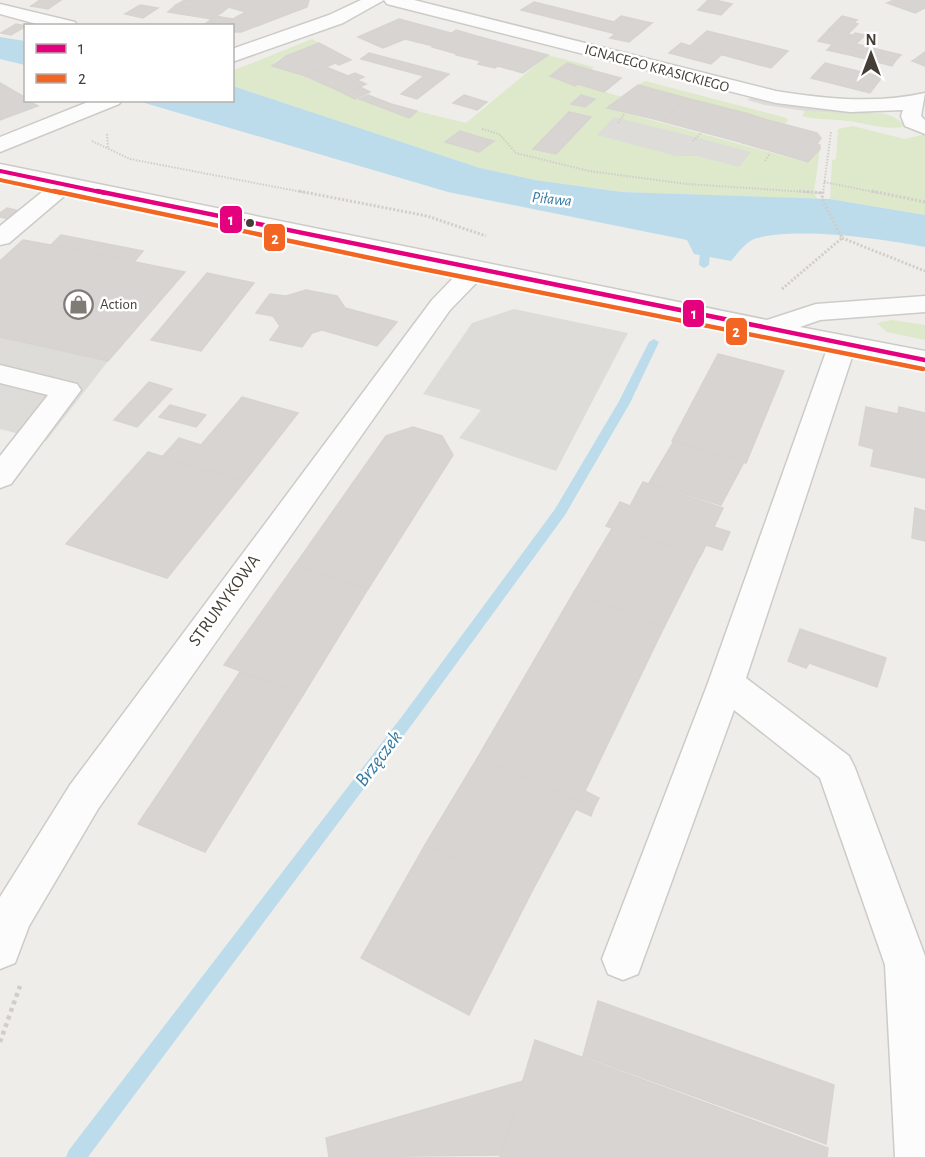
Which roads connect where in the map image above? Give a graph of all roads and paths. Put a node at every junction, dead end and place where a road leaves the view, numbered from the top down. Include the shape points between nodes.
1 (375, 0) edge
2 (393, 0) edge
3 (0, 9) edge
4 (60, 24) edge
5 (234, 55) edge
6 (920, 100) edge
7 (105, 103) edge
8 (625, 113) dead end
9 (831, 122) dead end
10 (618, 123) dead end
11 (925, 128) edge
12 (482, 129) dead end
13 (702, 132) dead end
14 (90, 140) dead end
15 (693, 141) dead end
16 (0, 145) edge
17 (770, 153) dead end
18 (765, 161) dead end
19 (0, 171) edge
20 (824, 182) junction
21 (66, 184) junction
22 (823, 193) junction
23 (925, 202) edge
24 (0, 238) edge
25 (492, 238) dead end
26 (842, 238) junction
27 (475, 269) junction
28 (925, 270) edge
29 (779, 291) dead end
30 (925, 304) edge
31 (771, 328) junction
32 (842, 345) junction
33 (925, 360) edge
34 (0, 374) edge
35 (0, 477) edge
36 (726, 683) junction
37 (4, 926) edge
38 (623, 959) dead end
39 (919, 1157) edge

1 - 5 street via 336,19
2 - 6 street, IGNACEGO KRASICKIEGO via 776,97 830,104
3 - 4 street
6 - 11 street via 912,122
7 - 16 street
8 - 10 path
9 - 20 path
12 - 22 path via 499,134 516,153 589,171 687,184
13 - 15 path
14 - 25 path via 130,159 426,216
17 - 18 path
19 - 21 street
20 - 22 path
20 - 23 path
21 - 24 street
21 - 27 street
22 - 26 path via 822,199
26 - 28 path
26 - 29 path
27 - 31 street
27 - 37 street, STRUMYKOWA via 434,314 84,797
30 - 31 street via 816,312
31 - 32 street
32 - 33 street
32 - 36 street
34 - 35 street via 67,390
36 - 38 street
36 - 39 street via 836,768 907,965

